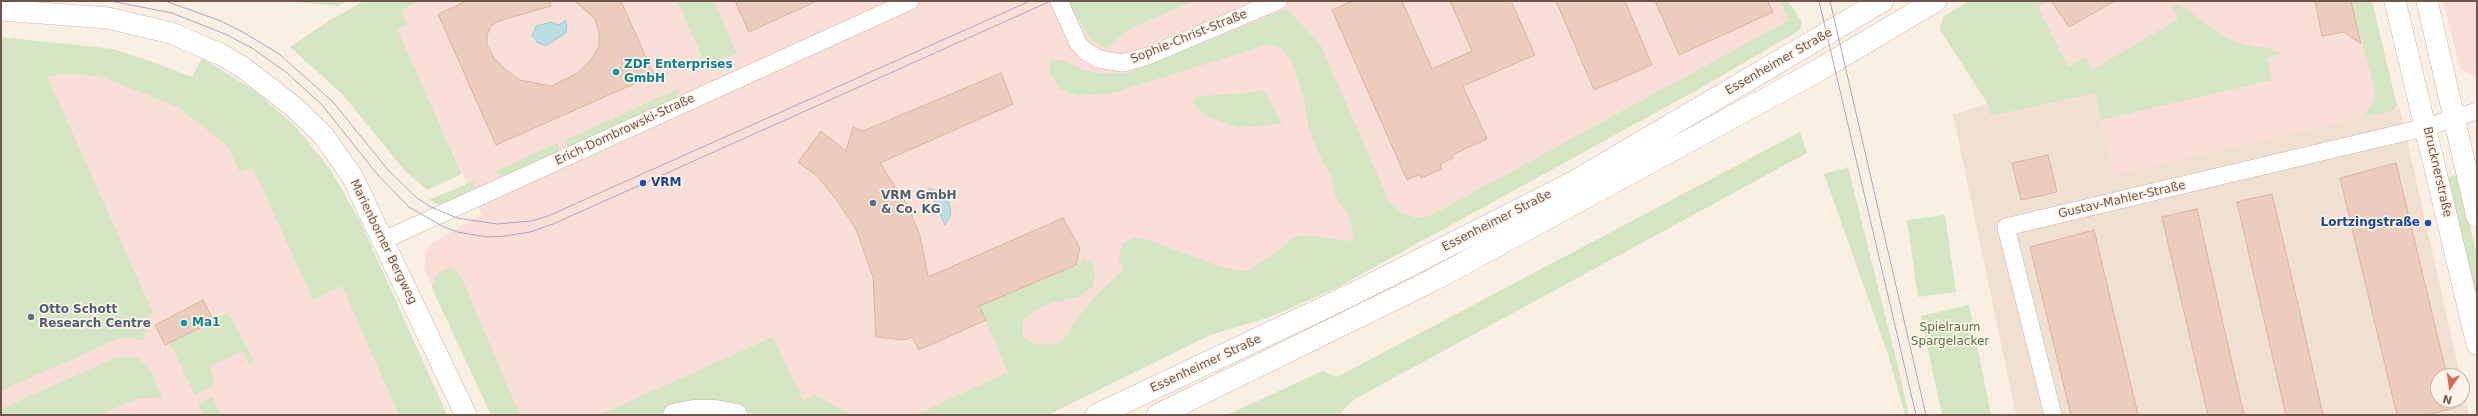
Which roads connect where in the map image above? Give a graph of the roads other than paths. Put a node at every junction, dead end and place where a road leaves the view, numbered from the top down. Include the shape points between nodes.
1 (910, 1) edge
2 (1058, 1) edge
3 (1278, 1) edge
4 (1882, 1) edge
5 (1934, 1) edge
6 (2395, 1) edge
7 (2427, 1) edge
8 (1, 10) edge
9 (2477, 111) edge
10 (2454, 120) junction
11 (2426, 127) junction
12 (2477, 217) edge
13 (384, 240) junction
14 (2477, 344) edge
15 (1188, 400) junction
16 (466, 415) edge
17 (674, 415) edge
18 (736, 415) edge
19 (1097, 415) edge
20 (1158, 415) edge
21 (1168, 415) edge
22 (2053, 415) edge

1 - 13 street, Erich-Dombrowski-Straße
2 - 3 street, Sophie-Christ-Straße via 1078,43 1085,51 1099,59 1119,63 1133,62
4 - 19 main road, Essenheimer Straße via 1574,182 1353,294
5 - 15 main road, Essenheimer Straße via 1819,70 1433,280
6 - 11 street, Brucknerstraße
7 - 10 street
8 - 13 street, Marienborner Bergweg via 84,16 141,25 196,44 245,69 294,107 323,135 352,176
9 - 10 street
10 - 11 street
10 - 12 street
11 - 14 street, Brucknerstraße
11 - 22 street, Gustav-Mahler-Straße via 2006,227
13 - 16 street, Marienborner Bergweg
15 - 20 main road, Essenheimer Straße
15 - 21 main road
17 - 18 main road via 694,411 715,411

